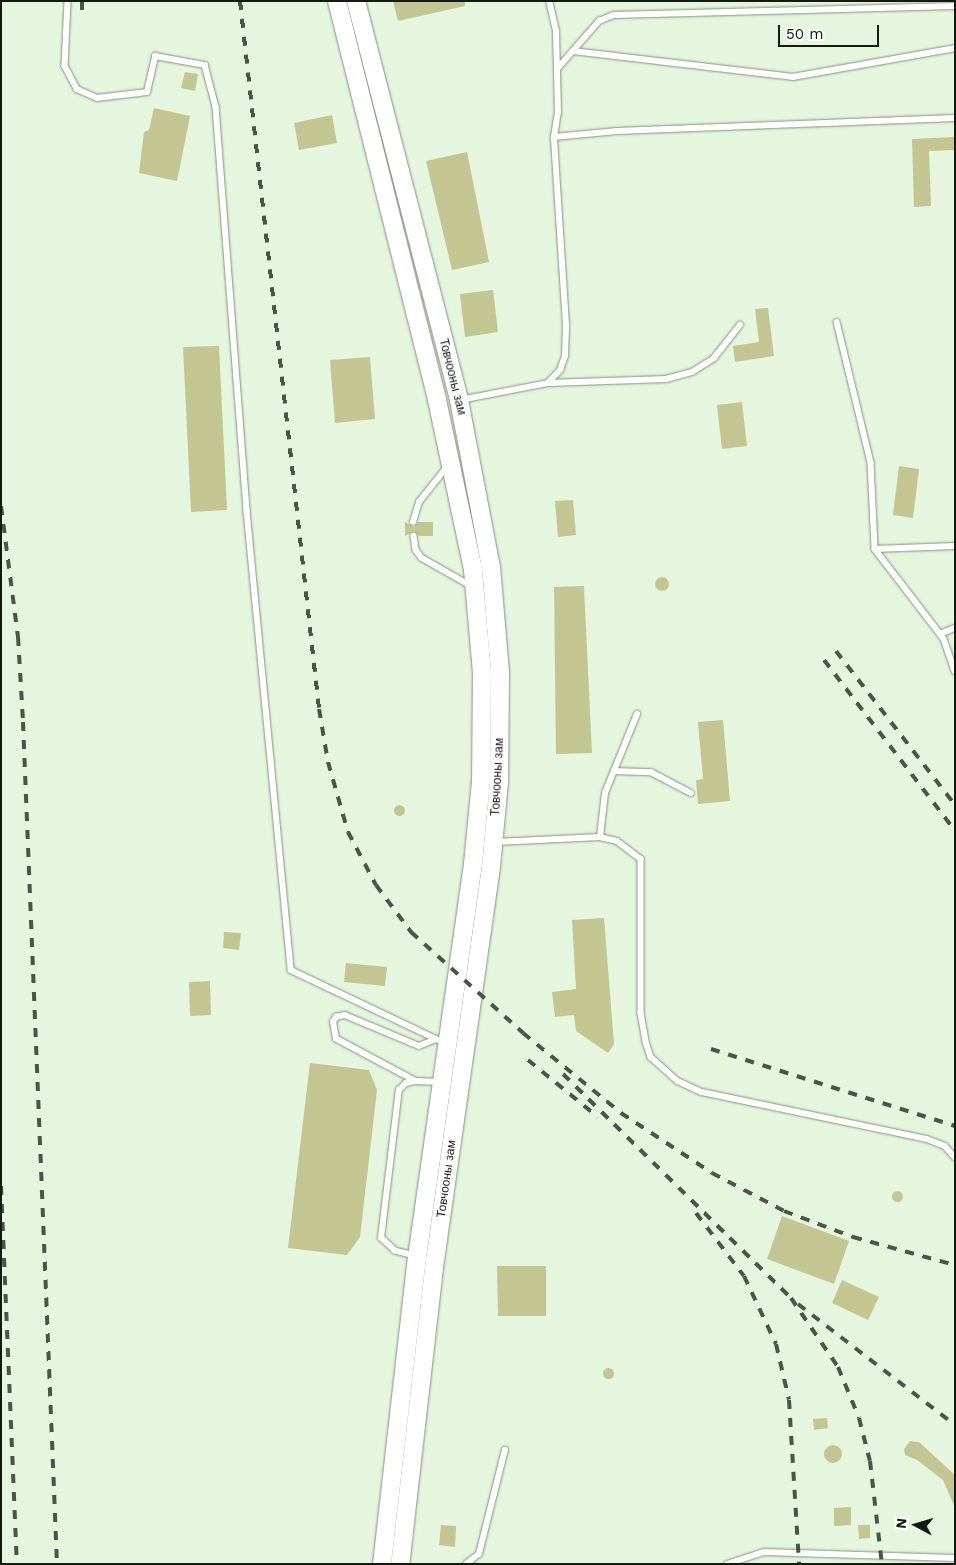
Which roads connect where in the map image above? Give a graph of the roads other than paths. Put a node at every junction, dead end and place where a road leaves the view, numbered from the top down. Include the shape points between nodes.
1 (68, 1) edge
2 (337, 1) edge
3 (356, 1) edge
4 (549, 1) edge
5 (955, 6) edge
6 (955, 48) edge
7 (573, 51) junction
8 (557, 69) junction
9 (955, 118) edge
10 (554, 137) junction
11 (837, 322) dead end
12 (740, 324) dead end
13 (548, 383) junction
14 (458, 400) junction
15 (450, 463) junction
16 (414, 522) dead end
17 (414, 536) dead end
18 (955, 546) edge
19 (875, 549) junction
20 (474, 588) junction
21 (955, 628) edge
22 (940, 634) junction
23 (955, 671) edge
24 (637, 714) dead end
25 (614, 771) junction
26 (691, 793) dead end
27 (600, 837) junction
28 (494, 842) junction
29 (441, 1041) junction
30 (415, 1081) junction
31 (440, 1082) junction
32 (955, 1157) edge
33 (417, 1257) junction
34 (505, 1450) dead end
35 (955, 1558) edge
36 (382, 1564) edge
37 (400, 1564) edge
38 (466, 1564) edge
39 (727, 1564) edge

1 - 29 lane via 65,66 77,89 97,98 147,92 155,56 205,66 216,108 246,501 291,970
2 - 15 highway, Товчооны зам
3 - 14 highway, Товчооны зам
4 - 8 lane via 556,31
5 - 7 lane via 614,15 599,21
6 - 7 lane via 793,77
7 - 8 lane
8 - 10 lane via 558,113
9 - 10 lane via 617,131
10 - 13 lane via 566,325 565,356 560,370
11 - 19 lane via 871,463
12 - 13 lane via 714,358 692,372 666,380
13 - 14 lane
14 - 28 highway, Товчооны зам via 491,568 499,662 500,782
15 - 16 lane via 419,502
15 - 20 highway, Товчооны зам
17 - 20 lane via 416,550 422,558
18 - 19 lane
19 - 22 lane
20 - 29 highway, Товчооны зам via 482,672 481,781 473,864
21 - 22 lane
22 - 23 lane
24 - 25 lane
25 - 26 lane via 651,772
25 - 27 lane via 602,806
27 - 28 lane
27 - 32 lane via 617,841 641,859 641,1013 651,1056 665,1072 702,1092 927,1139 944,1146
28 - 37 highway, Товчооны зам via 435,1259
29 - 30 lane via 419,1046 345,1014 336,1017 333,1022 336,1039
29 - 31 highway, Товчооны зам
30 - 31 lane
30 - 33 lane via 406,1083 399,1090 381,1238 395,1251
31 - 33 highway, Товчооны зам
33 - 36 highway, Товчооны зам
34 - 38 lane via 480,1554
35 - 39 lane via 764,1552

